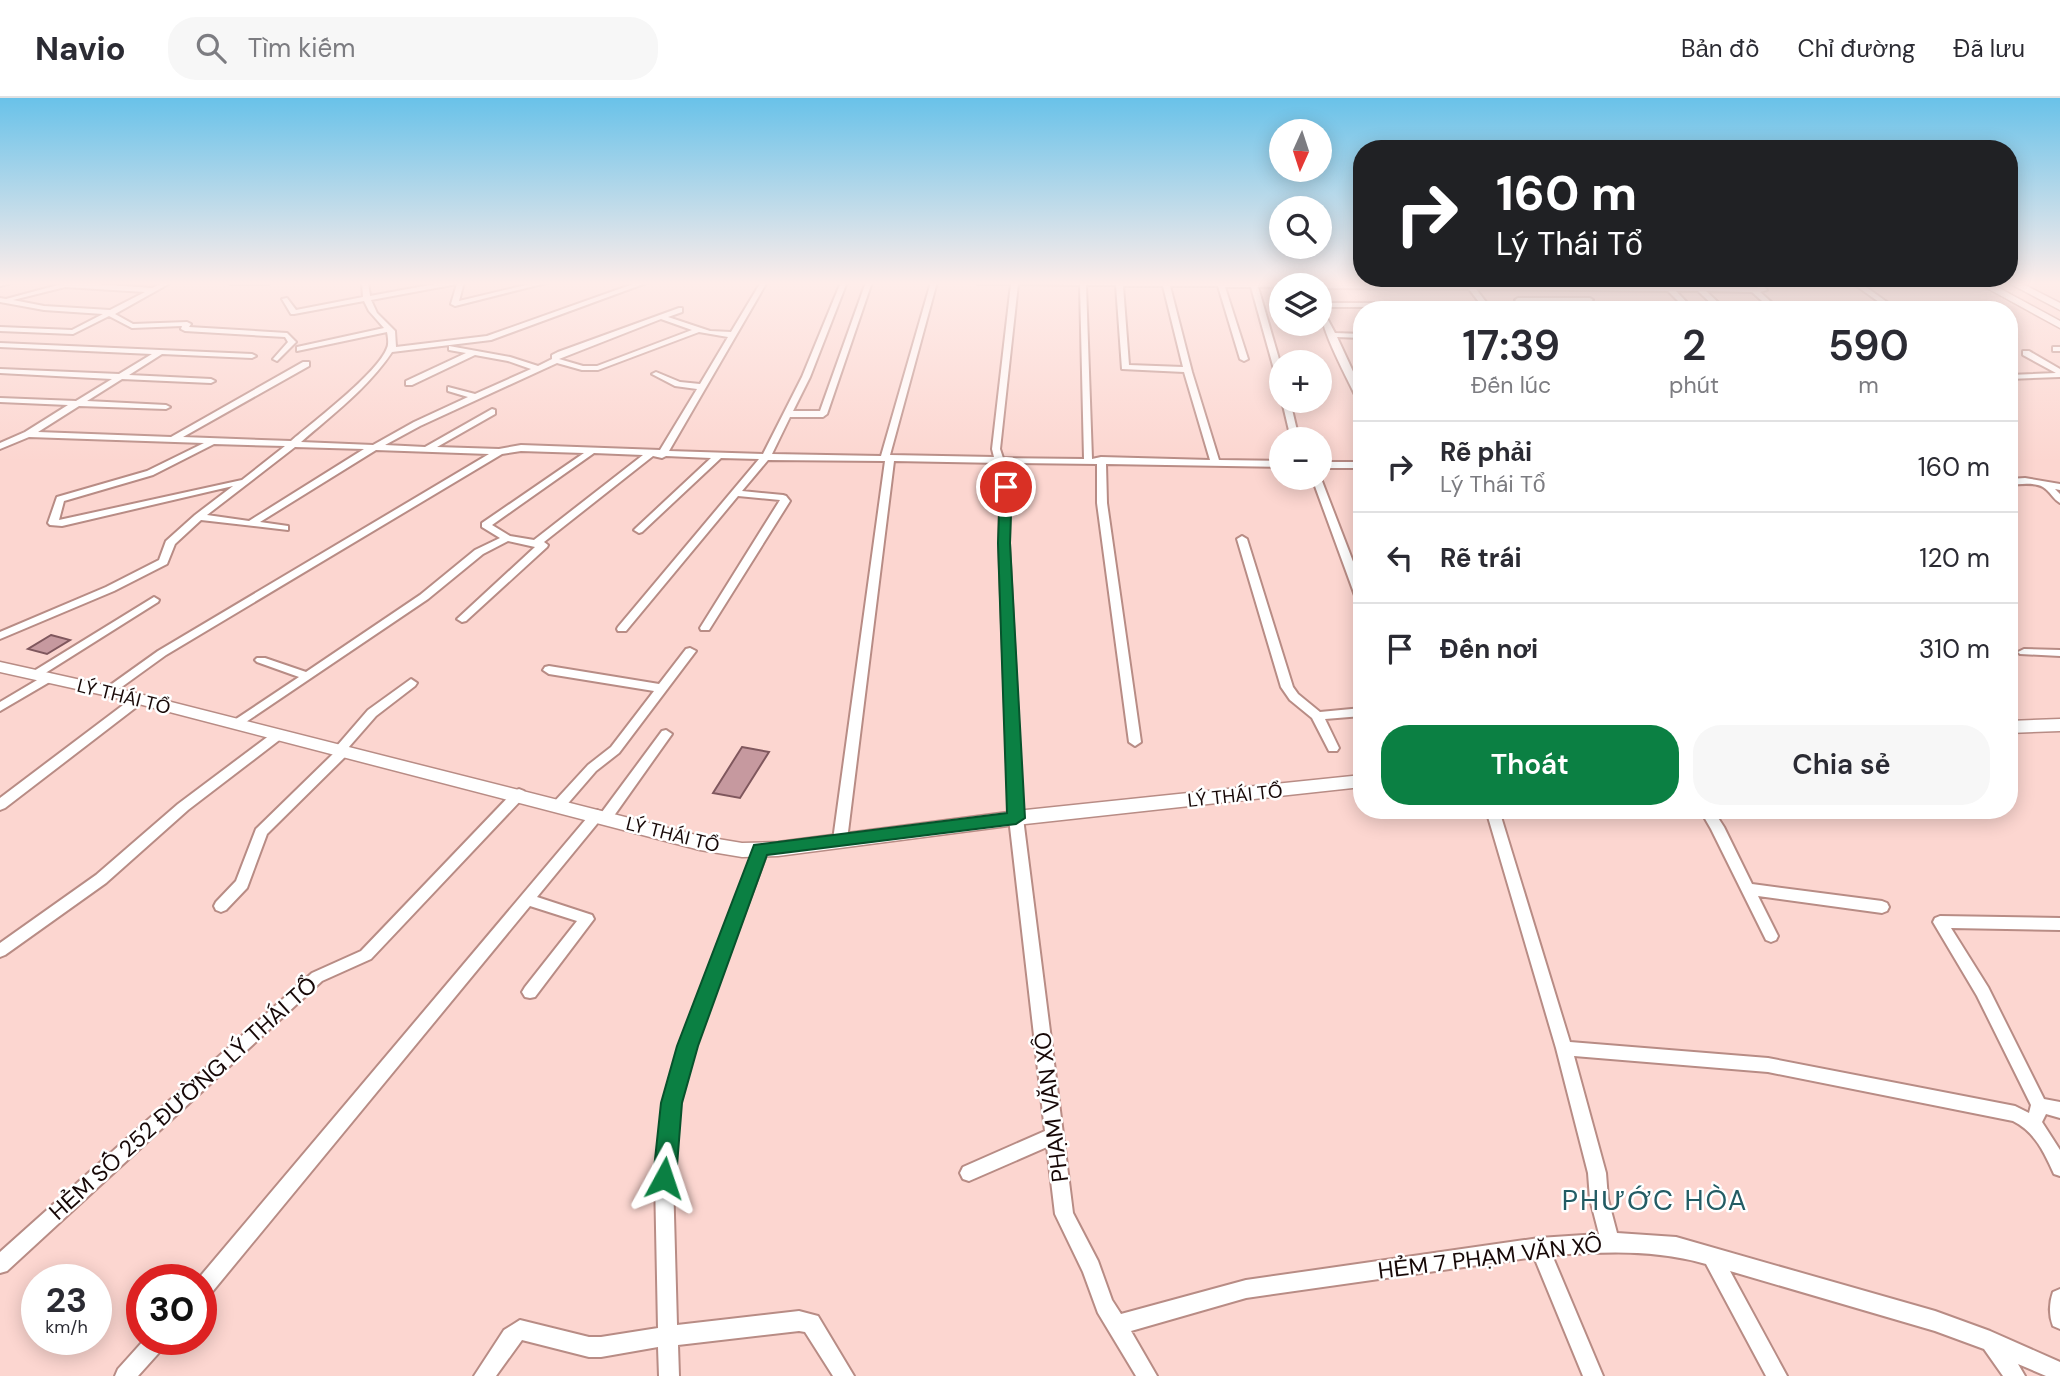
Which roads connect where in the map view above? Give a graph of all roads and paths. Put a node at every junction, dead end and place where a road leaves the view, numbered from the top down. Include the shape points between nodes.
1 (292, 342) edge
2 (333, 342) edge
3 (390, 342) edge
4 (462, 342) edge
5 (595, 342) edge
6 (667, 342) edge
7 (730, 342) edge
8 (821, 342) edge
9 (848, 342) edge
10 (918, 342) edge
11 (1008, 342) edge
12 (1085, 342) edge
13 (1122, 342) edge
14 (1180, 342) edge
15 (1239, 342) edge
16 (1334, 342) edge
17 (0, 345) edge
18 (438, 345) junction
19 (300, 349) dead end
20 (390, 350) junction
21 (160, 352) junction
22 (474, 352) junction
23 (2026, 353) dead end
24 (252, 356) dead end
25 (277, 359) dead end
26 (1244, 359) dead end
27 (556, 360) junction
28 (306, 364) dead end
29 (537, 369) junction
30 (1187, 370) junction
31 (1346, 370) junction
32 (1353, 370) edge
33 (0, 371) edge
34 (656, 374) dead end
35 (2060, 374) edge
36 (121, 376) junction
37 (2018, 376) edge
38 (211, 381) dead end
39 (409, 383) dead end
40 (1353, 384) edge
41 (701, 387) junction
42 (451, 389) dead end
43 (475, 397) junction
44 (0, 400) edge
45 (77, 403) junction
46 (166, 407) dead end
47 (492, 412) dead end
48 (787, 415) junction
49 (28, 434) junction
50 (171, 441) junction
51 (214, 443) junction
52 (292, 445) junction
53 (0, 446) edge
54 (373, 448) junction
55 (425, 450) junction
56 (499, 452) junction
57 (590, 453) junction
58 (649, 455) junction
59 (662, 455) junction
60 (718, 456) junction
61 (766, 457) junction
62 (888, 458) junction
63 (1003, 459) junction
64 (1088, 460) junction
65 (1101, 460) junction
66 (1215, 463) junction
67 (1269, 464) edge
68 (1332, 465) edge
69 (1353, 465) edge
70 (246, 481) junction
71 (2018, 481) edge
72 (2060, 486) edge
73 (2048, 487) junction
74 (1321, 490) edge
75 (735, 493) junction
76 (2060, 500) edge
77 (198, 517) junction
78 (250, 524) junction
79 (285, 528) dead end
80 (639, 530) dead end
81 (507, 538) junction
82 (1241, 538) dead end
83 (538, 542) junction
84 (1353, 576) edge
85 (154, 600) dead end
86 (462, 619) dead end
87 (705, 628) dead end
88 (622, 629) dead end
89 (0, 635) edge
90 (690, 651) dead end
91 (2024, 652) dead end
92 (2060, 653) edge
93 (261, 660) dead end
94 (0, 667) edge
95 (549, 670) dead end
96 (42, 676) junction
97 (308, 676) junction
98 (411, 683) dead end
99 (660, 688) junction
100 (108, 691) junction
101 (139, 699) junction
102 (0, 708) edge
103 (1353, 713) edge
104 (1317, 716) junction
105 (237, 724) junction
106 (2060, 725) edge
107 (2018, 727) edge
108 (278, 734) junction
109 (666, 734) dead end
110 (1135, 742) dead end
111 (1333, 748) dead end
112 (342, 750) junction
113 (1353, 782) edge
114 (519, 794) junction
115 (0, 804) edge
116 (559, 804) junction
117 (601, 816) junction
118 (1016, 818) junction
119 (1495, 819) edge
120 (1711, 819) edge
121 (840, 840) junction
122 (761, 850) junction
123 (1749, 889) junction
124 (526, 899) junction
125 (221, 906) dead end
126 (1882, 906) dead end
127 (2060, 924) edge
128 (1771, 936) dead end
129 (0, 951) edge
130 (530, 992) dead end
131 (1564, 1048) junction
132 (2060, 1110) edge
133 (2044, 1126) edge
134 (1055, 1135) junction
135 (2060, 1168) edge
136 (969, 1173) dead end
137 (1609, 1242) junction
138 (1539, 1247) junction
139 (1712, 1256) junction
140 (0, 1264) edge
141 (217, 1271) edge
142 (2060, 1299) edge
143 (2060, 1319) edge
144 (1116, 1325) junction
145 (668, 1336) junction
146 (1990, 1342) junction
147 (144, 1355) edge
148 (2060, 1372) edge
149 (125, 1376) edge
150 (484, 1376) edge
151 (669, 1376) edge
152 (844, 1376) edge
153 (1147, 1376) edge
154 (1592, 1376) edge
155 (1777, 1376) edge
156 (2015, 1376) edge

1 - 25 street
2 - 19 street
3 - 20 street
4 - 18 street
5 - 27 street
6 - 27 street via 598,368
7 - 41 street
8 - 48 street
9 - 48 street via 823,414
10 - 62 street
11 - 63 street, PHẠM VĂN XÔ via 996,449
12 - 64 street
13 - 30 street via 1125,367
14 - 30 street
15 - 26 street
16 - 31 street
17 - 21 street
18 - 20 street
18 - 22 street
20 - 52 street via 362,384
21 - 24 street
21 - 36 street
22 - 29 street
22 - 39 street
23 - 35 street
27 - 29 street
28 - 50 street
29 - 43 street
30 - 66 street
31 - 32 street
31 - 40 street
33 - 36 street
34 - 41 street via 678,384
35 - 37 street
36 - 38 street
36 - 45 street
41 - 59 street
42 - 43 street
43 - 54 street
44 - 45 street
45 - 46 street
45 - 49 street
47 - 55 street
48 - 61 street
49 - 50 street
49 - 53 street
50 - 51 street
51 - 52 street
51 - 70 street via 150,473 60,499 53,523
52 - 54 street
52 - 70 street
54 - 55 street
54 - 78 street
55 - 56 street
56 - 57 street
56 - 100 street via 162,653
57 - 58 street
57 - 81 street via 485,526
58 - 59 street
58 - 83 street
59 - 60 street
60 - 61 street
60 - 80 street
61 - 62 street
61 - 75 street
62 - 63 street
62 - 121 street
63 - 64 street
63 - 118 street, PHẠM VĂN XÔ
64 - 65 street
65 - 66 street
65 - 110 street via 1102,503
66 - 67 street
68 - 69 street
70 - 77 street
71 - 73 street
72 - 73 street
73 - 76 street
74 - 84 street
75 - 87 street via 785,501
75 - 88 street
77 - 78 street
77 - 89 street via 170,543 163,562
78 - 79 street
81 - 83 street
81 - 97 street via 479,552 424,597
82 - 104 street via 1287,687
83 - 86 street via 543,545 538,553
85 - 96 street
90 - 99 street
91 - 92 street
93 - 97 street
94 - 96 main road, LÝ THÁI TỔ
95 - 99 street
96 - 100 main road, LÝ THÁI TỔ
96 - 102 street
97 - 105 street
98 - 112 street via 372,713
99 - 116 street via 615,750
100 - 101 main road, LÝ THÁI TỔ
101 - 105 main road, LÝ THÁI TỔ
101 - 115 street
103 - 104 street
104 - 111 street
105 - 108 main road, LÝ THÁI TỔ
106 - 107 main road
108 - 112 main road, LÝ THÁI TỔ
108 - 129 street via 183,807 101,879
109 - 117 street
112 - 114 main road, LÝ THÁI TỔ
112 - 125 street via 261,832 242,884
113 - 118 main road, LÝ THÁI TỔ
114 - 116 main road, LÝ THÁI TỔ
114 - 140 street, HẺM SỐ 252 ĐƯỜNG LÝ THÁI TỔ via 366,955 317,977
116 - 117 main road, LÝ THÁI TỔ
117 - 122 main road, LÝ THÁI TỔ via 700,843
117 - 124 street
118 - 121 main road, LÝ THÁI TỔ
118 - 134 street, PHẠM VĂN XÔ
119 - 131 street
120 - 123 street
121 - 122 main road, LÝ THÁI TỔ
122 - 145 street via 687,1046 672,1103 664,1178
123 - 126 street
123 - 128 street
124 - 130 street via 587,919
124 - 141 street
127 - 133 street via 1940,922 1983,992
131 - 133 street via 1789,1069 2015,1114
131 - 137 street via 1597,1173
132 - 133 street
133 - 135 street
134 - 136 street
134 - 144 street, PHẠM VĂN XÔ via 1064,1214
137 - 138 street, HẺM 7 PHẠM VĂN XÔ
137 - 139 street, HẺM 7 PHẠM VĂN XÔ via 1676,1246
138 - 144 street, HẺM 7 PHẠM VĂN XÔ via 1246,1289
138 - 154 street
139 - 146 street, HẺM 7 PHẠM VĂN XÔ via 1935,1321
139 - 155 street
142 - 143 street
144 - 153 street, PHẠM VĂN XÔ
145 - 150 street via 589,1347 520,1330
145 - 151 street
145 - 152 street via 811,1323
146 - 148 street, HẺM 7 PHẠM VĂN XÔ
146 - 156 street
147 - 149 street

